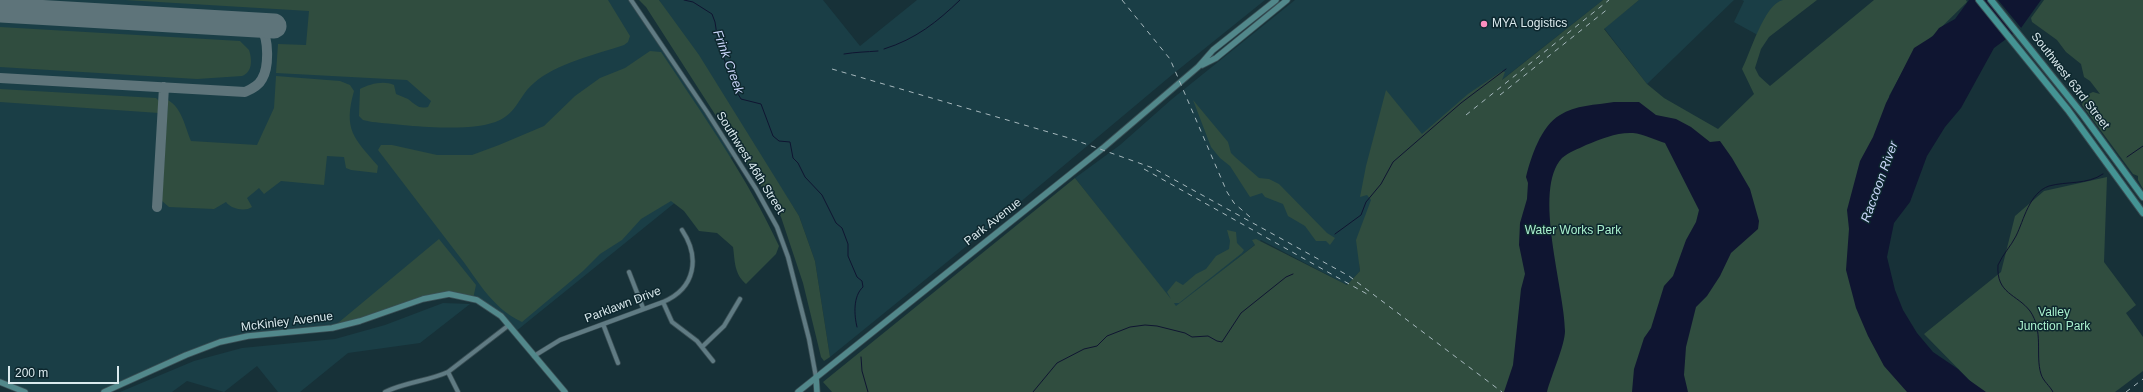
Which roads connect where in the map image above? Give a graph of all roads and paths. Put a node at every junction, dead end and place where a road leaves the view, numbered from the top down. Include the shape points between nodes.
1 (631, 0) edge
2 (1265, 0) edge
3 (1276, 0) edge
4 (1287, 0) edge
5 (1979, 0) edge
6 (1991, 0) edge
7 (1269, 5) junction
8 (1274, 10) junction
9 (1198, 67) junction
10 (2143, 197) edge
11 (2143, 213) edge
12 (682, 230) dead end
13 (629, 272) dead end
14 (740, 299) dead end
15 (663, 302) junction
16 (643, 308) junction
17 (603, 324) junction
18 (509, 325) junction
19 (702, 347) junction
20 (534, 356) junction
21 (713, 361) dead end
22 (618, 363) dead end
23 (448, 372) junction
24 (816, 377) junction
25 (0, 382) edge
26 (25, 392) edge
27 (104, 392) edge
28 (385, 392) edge
29 (458, 392) edge
30 (565, 392) edge
31 (798, 392) edge
32 (818, 392) edge

1 - 24 street, Southwest 46th Street via 711,118 777,227 788,257 810,339
2 - 7 main road
3 - 7 main road, Park Avenue
4 - 8 main road, Park Avenue
5 - 11 main road, Southwest 63rd Street via 2068,110
6 - 10 main road, Southwest 63rd Street via 2083,115
7 - 8 main road
7 - 9 main road, Park Avenue via 1213,50
8 - 9 main road, Park Avenue via 1216,58
9 - 24 main road, Park Avenue via 1103,148
12 - 15 street, Parklawn Drive via 693,252 692,270 676,295
13 - 16 street
14 - 19 street via 724,326
15 - 16 street, Parklawn Drive
15 - 19 street via 672,322 692,336
16 - 17 street, Parklawn Drive
17 - 20 street, Parklawn Drive via 553,342
17 - 22 street
18 - 20 main road, McKinley Avenue
18 - 23 street
18 - 27 main road, McKinley Avenue via 494,309 477,300 438,295 332,328 248,336 220,342
19 - 21 street
20 - 30 main road, McKinley Avenue
23 - 28 street via 437,377 406,383
23 - 29 street
24 - 31 main road, Park Avenue
24 - 32 main road
25 - 26 main road

